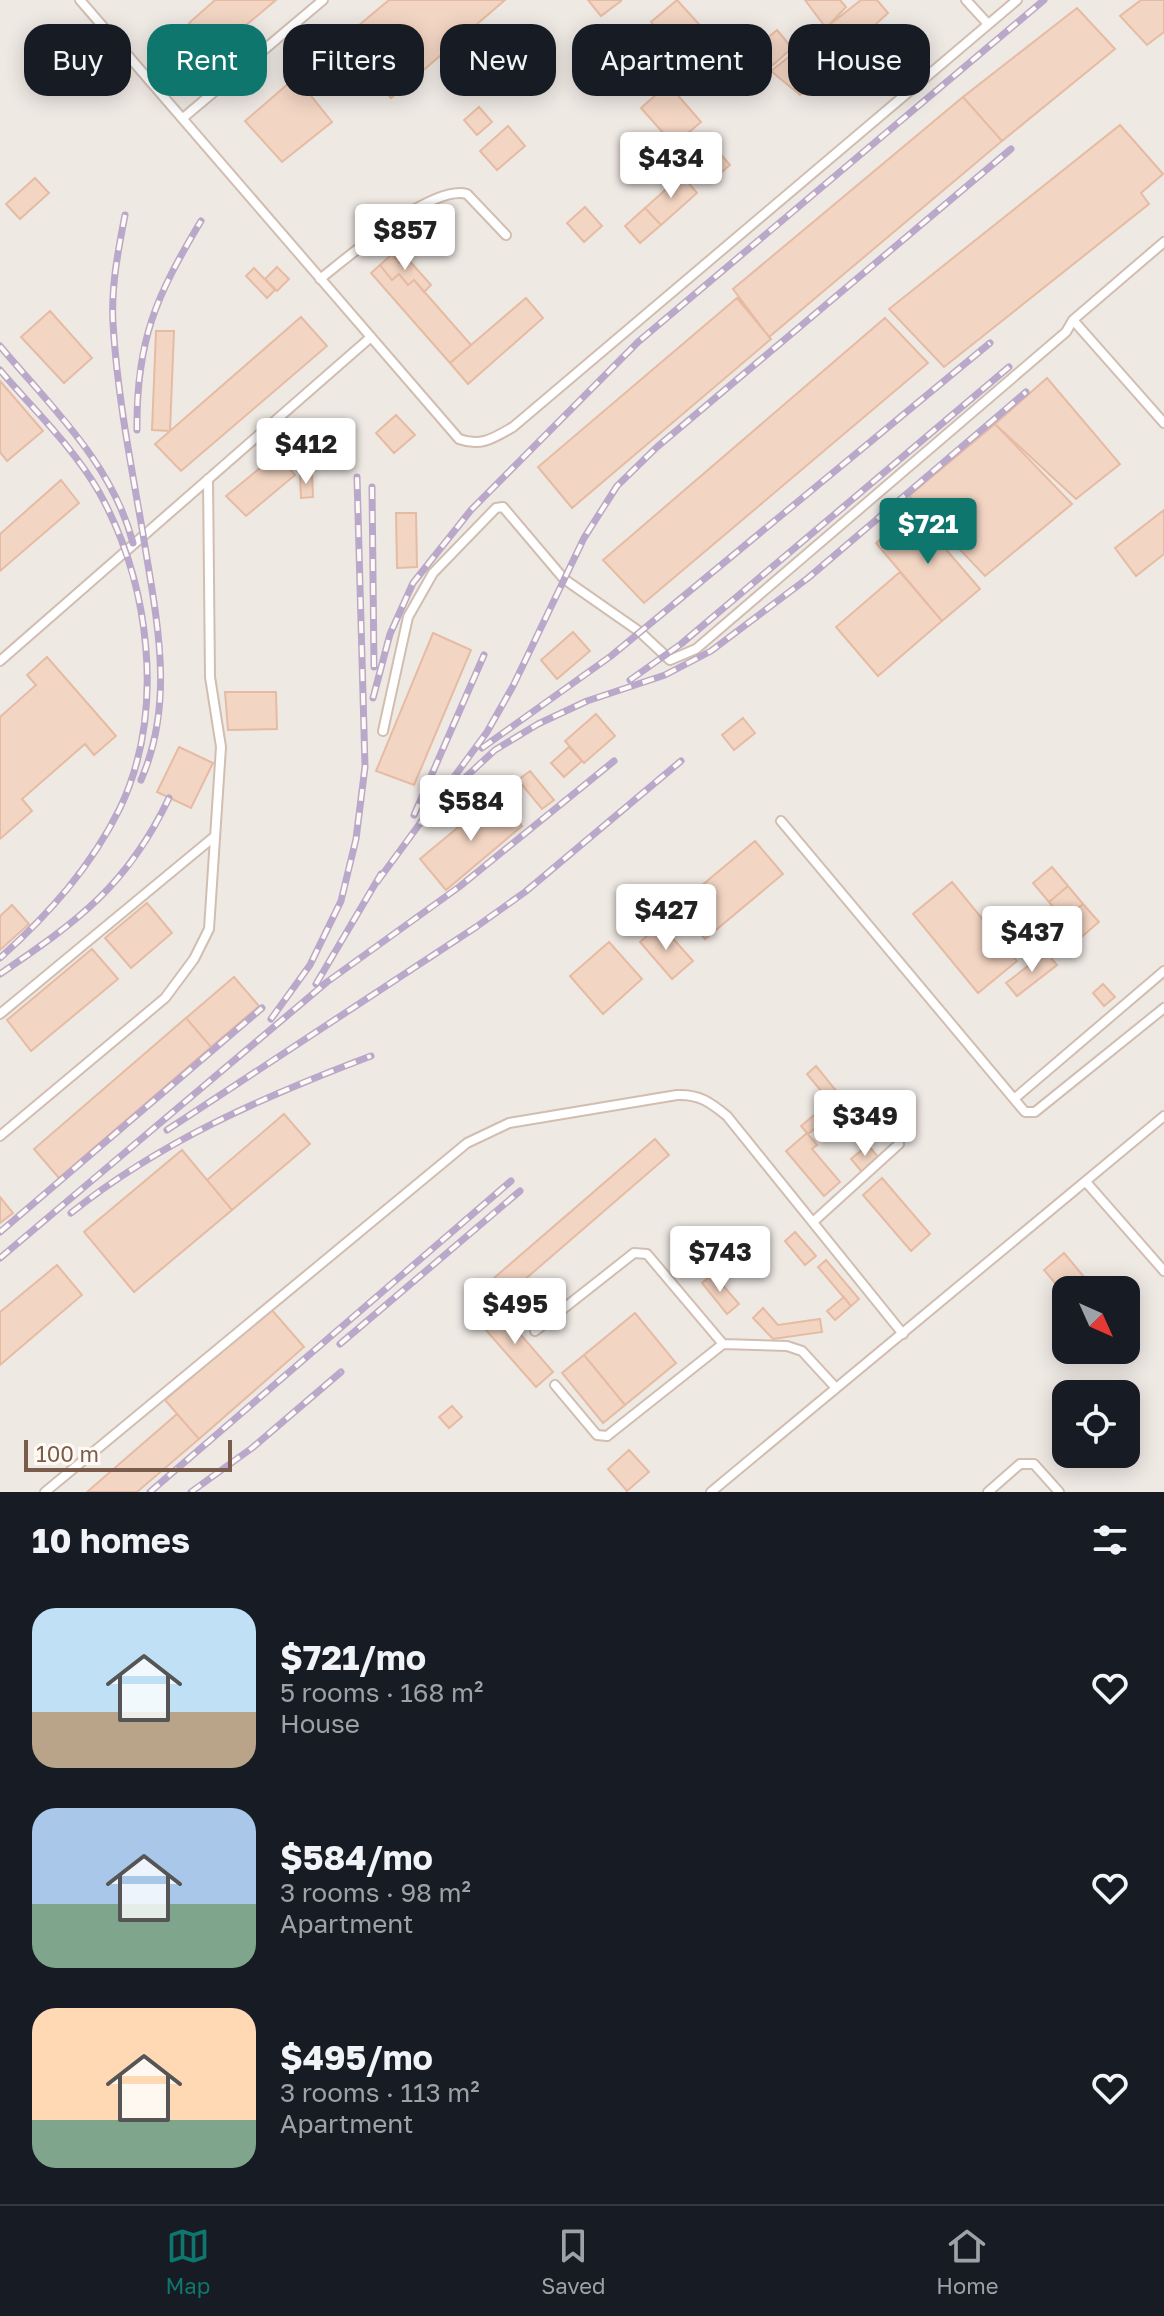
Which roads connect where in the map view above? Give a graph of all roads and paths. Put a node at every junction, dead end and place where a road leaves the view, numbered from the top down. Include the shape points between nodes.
1 (80, 0) edge
2 (323, 0) edge
3 (966, 0) edge
4 (1017, 0) edge
5 (988, 24) junction
6 (183, 118) junction
7 (506, 235) dead end
8 (1164, 242) edge
9 (320, 279) junction
10 (1073, 320) junction
11 (371, 337) junction
12 (1164, 423) edge
13 (208, 479) junction
14 (0, 661) edge
15 (383, 731) dead end
16 (781, 821) dead end
17 (215, 836) junction
18 (1164, 971) edge
19 (1164, 1008) edge
20 (0, 1014) edge
21 (1014, 1099) junction
22 (1164, 1116) edge
23 (0, 1136) edge
24 (899, 1144) dead end
25 (1086, 1182) junction
26 (813, 1222) junction
27 (1164, 1271) edge
28 (535, 1331) dead end
29 (903, 1334) junction
30 (723, 1344) junction
31 (555, 1385) dead end
32 (836, 1388) junction
33 (45, 1492) edge
34 (711, 1492) edge
35 (988, 1492) edge
36 (1059, 1492) edge

1 - 6 lane
2 - 6 lane
3 - 5 lane
4 - 5 lane
5 - 11 lane via 513,427 488,441 459,439
6 - 9 lane
7 - 9 lane via 459,192 424,205
8 - 10 lane
9 - 11 lane
10 - 12 lane
10 - 15 lane via 996,394 696,649 670,660 640,632 564,579 503,507 496,508 433,573 408,617
11 - 13 lane
13 - 14 lane
13 - 17 lane via 210,677 221,747
16 - 21 lane
17 - 20 lane
17 - 23 lane via 209,929 194,959 165,998
18 - 21 lane
19 - 21 lane via 1035,1112 1025,1112
22 - 25 lane
24 - 26 lane
25 - 27 lane
25 - 29 lane
26 - 29 lane
26 - 33 lane via 727,1116 694,1094 509,1123 467,1143
28 - 30 lane via 634,1253 647,1254
29 - 32 lane
30 - 31 lane via 607,1436 597,1435
30 - 32 lane via 802,1351
32 - 34 lane
35 - 36 lane via 1020,1464 1034,1464

